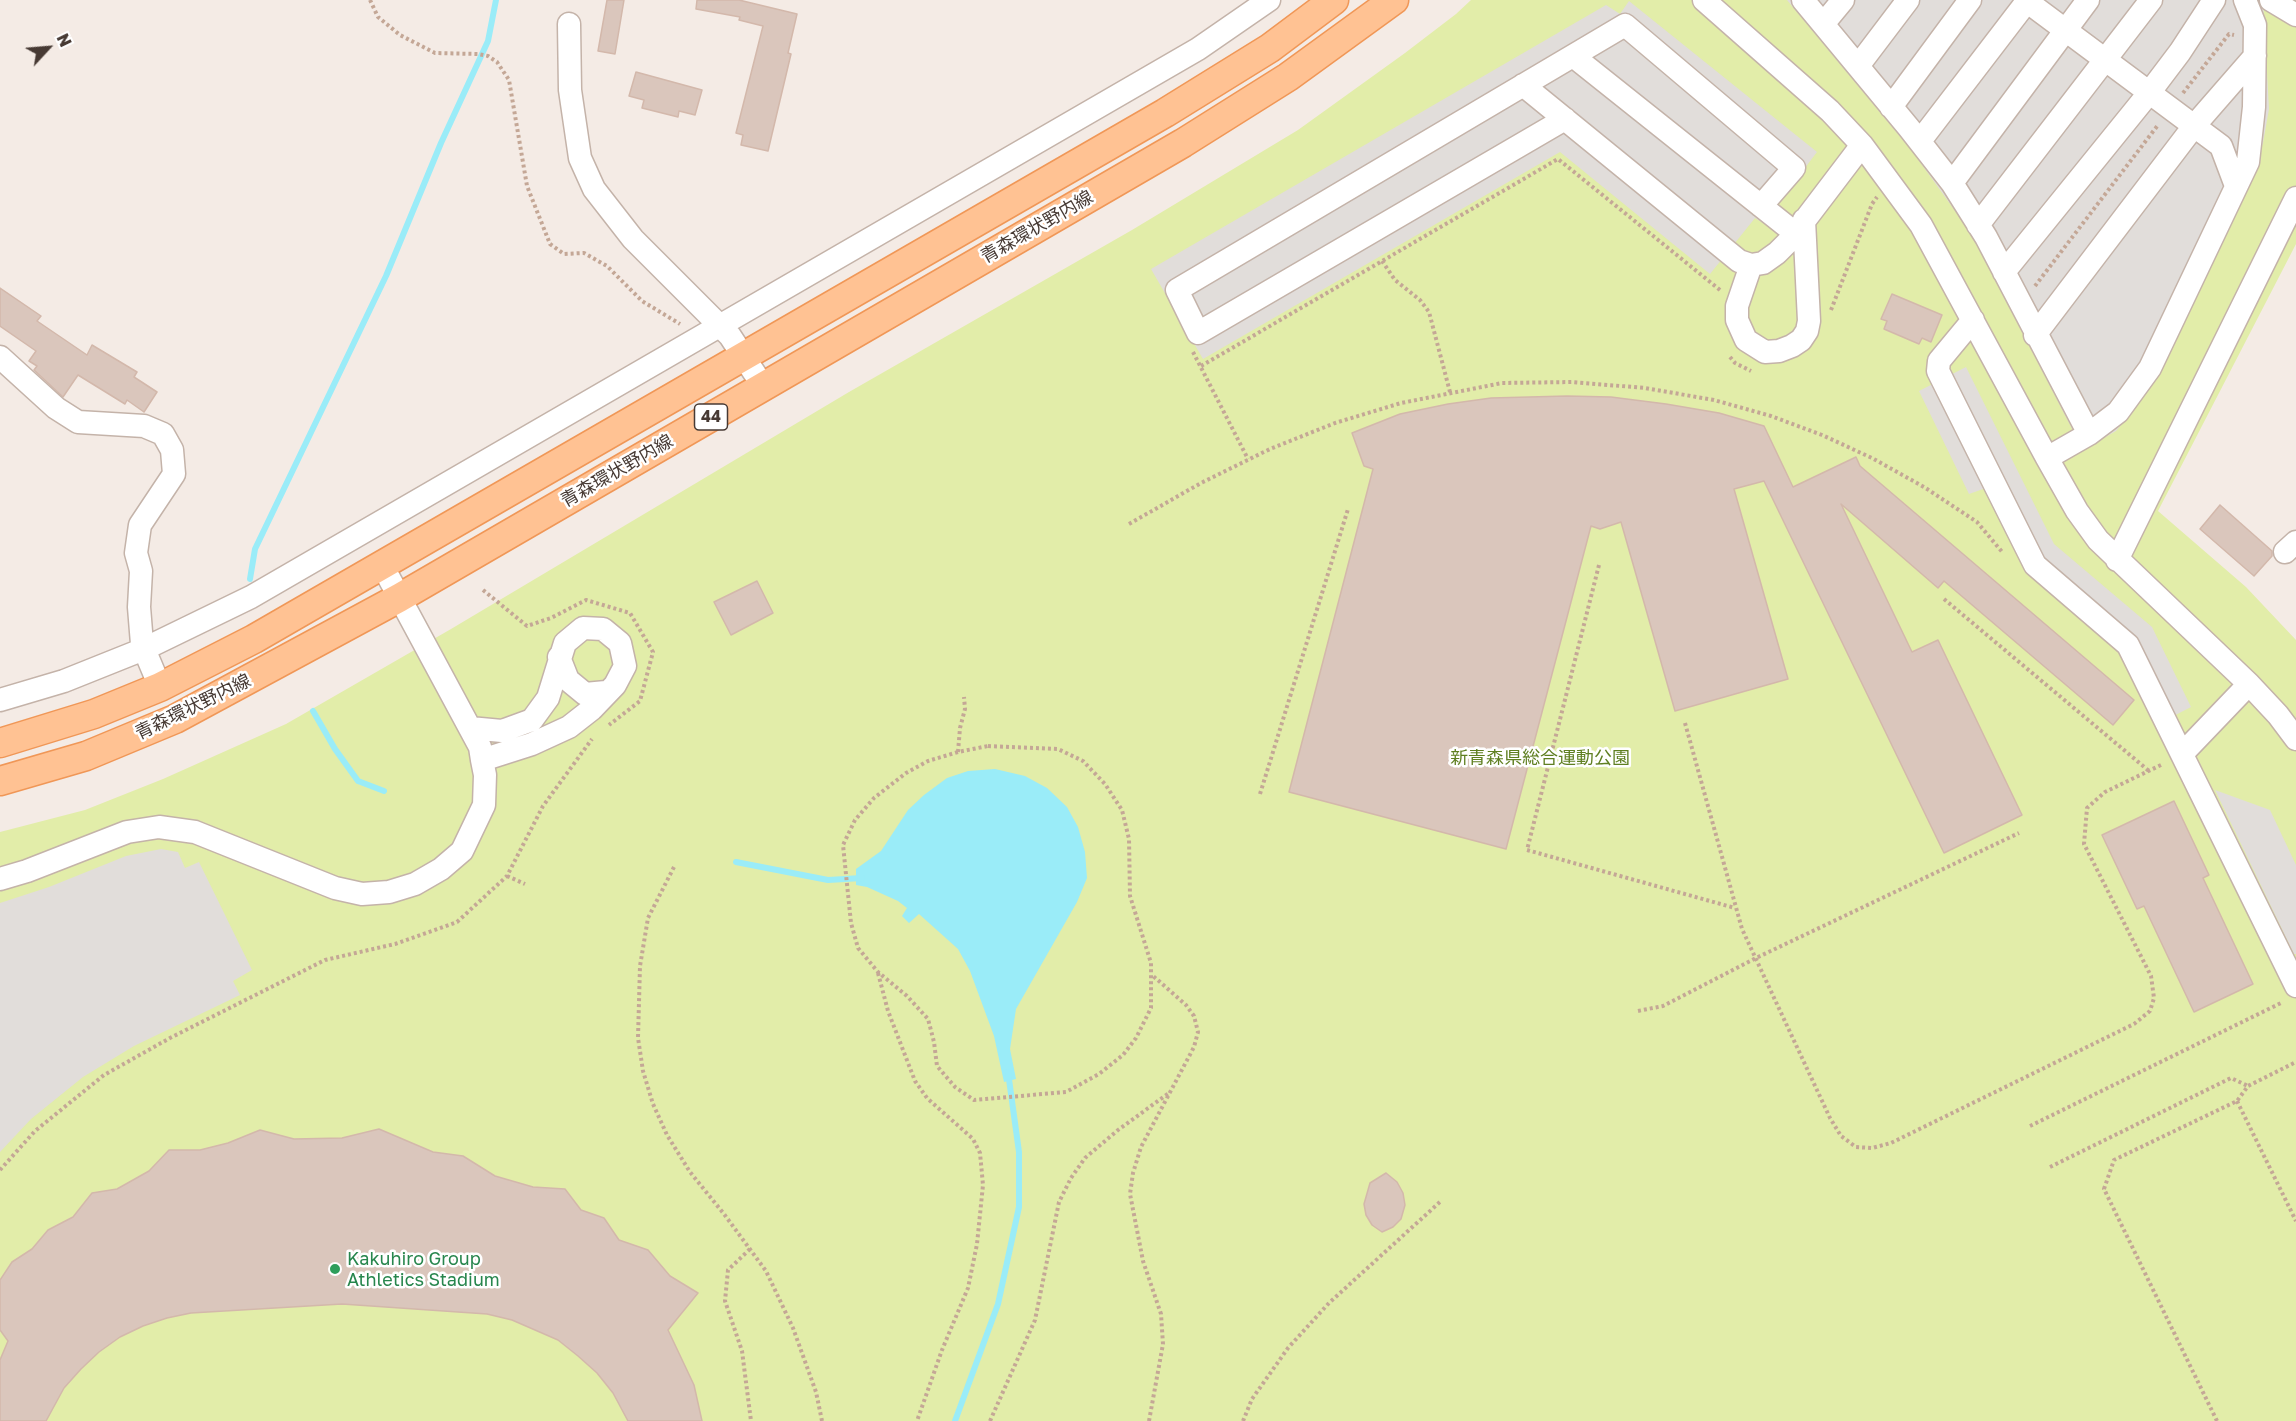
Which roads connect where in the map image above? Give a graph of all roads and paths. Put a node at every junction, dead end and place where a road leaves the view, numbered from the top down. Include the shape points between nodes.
1 (370, 0) edge
2 (1269, 0) edge
3 (1334, 0) edge
4 (1394, 0) edge
5 (1704, 0) edge
6 (1803, 0) edge
7 (1843, 0) edge
8 (1908, 0) edge
9 (1970, 0) edge
10 (2088, 0) edge
11 (2151, 0) edge
12 (2214, 0) edge
13 (2246, 0) edge
14 (2271, 0) edge
15 (2027, 1) edge
16 (2296, 15) edge
17 (1824, 23) junction
18 (569, 24) dead end
19 (2065, 30) junction
20 (2255, 46) junction
21 (1573, 56) junction
22 (2106, 61) junction
23 (1858, 66) junction
24 (1523, 85) junction
25 (2149, 93) junction
26 (1891, 107) junction
27 (2170, 109) junction
28 (1565, 119) junction
29 (2194, 126) junction
30 (2251, 134) junction
31 (1920, 141) junction
32 (1862, 145) junction
33 (2220, 146) junction
34 (1889, 180) junction
35 (1952, 183) junction
36 (2236, 186) junction
37 (2296, 198) edge
38 (1761, 206) junction
39 (1978, 225) junction
40 (1800, 226) junction
41 (1382, 261) junction
42 (1750, 265) junction
43 (896, 268) junction
44 (2004, 272) junction
45 (1718, 297) dead end
46 (914, 298) junction
47 (2018, 299) junction
48 (1829, 315) dead end
49 (1973, 320) junction
50 (712, 332) junction
51 (2035, 335) junction
52 (1190, 348) dead end
53 (744, 355) junction
54 (1729, 355) dead end
55 (0, 357) edge
56 (1201, 366) junction
57 (1756, 373) dead end
58 (762, 386) junction
59 (1450, 392) junction
60 (2089, 434) junction
61 (2047, 458) junction
62 (1248, 459) junction
63 (1348, 509) dead end
64 (1129, 524) dead end
65 (2004, 554) dead end
66 (2117, 560) junction
67 (382, 565) junction
68 (1599, 565) dead end
69 (399, 598) junction
70 (1944, 599) dead end
71 (144, 649) junction
72 (559, 657) junction
73 (2249, 684) junction
74 (160, 687) junction
75 (606, 692) junction
76 (964, 697) dead end
77 (0, 700) edge
78 (1685, 723) dead end
79 (470, 728) junction
80 (2296, 739) edge
81 (0, 743) edge
82 (958, 752) junction
83 (2177, 757) junction
84 (482, 760) junction
85 (2149, 771) junction
86 (0, 780) edge
87 (1260, 794) dead end
88 (2019, 833) dead end
89 (674, 867) dead end
90 (507, 876) dead end
91 (0, 879) edge
92 (525, 884) dead end
93 (1736, 908) junction
94 (1756, 958) junction
95 (878, 972) junction
96 (1152, 974) junction
97 (2292, 993) edge
98 (1638, 1011) dead end
99 (2296, 1062) edge
100 (2248, 1086) junction
101 (1172, 1090) junction
102 (2237, 1101) junction
103 (2030, 1126) dead end
104 (2050, 1167) dead end
105 (1441, 1201) dead end
106 (2296, 1221) edge
107 (750, 1249) junction
108 (751, 1421) edge
109 (822, 1421) edge
110 (917, 1421) edge
111 (990, 1421) edge
112 (1149, 1421) edge
113 (1243, 1421) edge
114 (2217, 1421) edge

1 - 50 path via 378,17 400,35 435,53 478,54 497,62 509,80 526,186 550,244 564,254 584,253 607,266 642,301
2 - 50 street via 1198,49
3 - 43 main road, 青森環状野内線 / 44 via 1270,48 1165,113
4 - 46 main road, 青森環状野内線 / 44 via 1288,77 1183,143
5 - 32 street via 1830,111
6 - 17 street
7 - 17 street
8 - 23 street
9 - 26 street
10 - 19 street
11 - 22 street
12 - 25 street
13 - 20 street via 2255,25
14 - 16 street
15 - 19 street
15 - 31 street
17 - 23 street
18 - 50 street via 570,90 580,158 594,189
19 - 22 street
19 - 35 street
20 - 27 path via 2229,34
20 - 29 street
20 - 30 street
21 - 24 street
21 - 38 street
21 - 38 street via 1625,25 1794,168
22 - 25 street
22 - 39 street
23 - 26 street
24 - 28 street
24 - 28 street via 1177,290 1198,333
25 - 27 street
25 - 44 street
26 - 31 street
27 - 29 street
27 - 47 path via 2032,289
28 - 42 street via 1739,261
29 - 33 street
29 - 51 street
30 - 33 street
30 - 36 street via 2248,162
31 - 35 street
32 - 34 street
32 - 40 street
33 - 36 street
34 - 48 path via 1872,204
34 - 49 street via 1922,225
35 - 39 street
36 - 60 street via 2150,368 2118,412
37 - 66 street
38 - 40 street
39 - 44 street
40 - 42 street via 1777,253 1763,263
40 - 42 street via 1809,321 1801,340 1792,346 1766,352 1746,340 1737,320 1737,306
41 - 45 path via 1558,159 1720,290
41 - 56 path
41 - 59 path via 1395,280 1429,312
43 - 46 main road
43 - 53 main road, 青森環状野内線 / 44
44 - 47 street
46 - 58 main road, 青森環状野内線 / 44
47 - 51 street
49 - 61 street
49 - 83 street via 1939,361 1938,370 2035,565 2128,645
50 - 53 street
50 - 71 street via 251,597
51 - 60 street
52 - 56 path
53 - 58 street
53 - 67 main road, 青森環状野内線 / 44
54 - 57 path via 1735,363
55 - 71 street via 56,408 78,422 144,426 163,434 172,450 174,474 140,525 136,553 141,572 139,607
56 - 62 path
58 - 69 main road, 青森環状野内線 / 44
59 - 62 path via 1335,423
59 - 65 path via 1502,383 1572,382 1645,388 1714,400 1759,413 1822,435 1924,487 1977,522
60 - 61 street
61 - 66 street via 2077,511
62 - 64 path
63 - 87 path
66 - 73 street
67 - 69 street
67 - 74 main road, 青森環状野内線 / 44 via 254,639
68 - 93 path via 1527,850
69 - 79 street
69 - 86 main road, 青森環状野内線 / 44 via 175,719 86,756
70 - 85 path
71 - 74 street
71 - 77 street via 64,681
72 - 75 street via 568,680 585,694
72 - 75 street via 565,643 583,628 603,629 620,643 625,666 615,685
72 - 79 street via 548,698 532,720 502,731
73 - 80 street
73 - 83 street
74 - 81 main road, 青森環状野内線 / 44 via 94,714
75 - 84 street via 568,728
76 - 82 path
78 - 93 path
79 - 84 street
82 - 95 path via 906,773 874,798 855,820 843,845 851,923 858,948
82 - 96 path via 988,746 1058,749 1083,760 1105,784 1122,810 1129,838 1130,896
83 - 85 path
83 - 97 street
84 - 91 street via 484,805 462,852 415,884 389,892 363,894 335,888 195,832 159,827 127,832
85 - 94 path via 2105,792 2087,808 2084,844 2151,976 2154,998 2150,1011 2134,1023 1891,1143 1856,1147 1841,1136
88 - 94 path
89 - 107 path via 648,918 640,966 638,1038 643,1071 667,1135 690,1172
90 - 92 path
93 - 94 path
94 - 98 path via 1663,1006
95 - 96 path via 928,1019 937,1066 955,1088 974,1100 1066,1092 1099,1074 1124,1056 1136,1038 1151,1008
95 - 110 path via 888,1011 915,1081 927,1098 973,1139 980,1153 983,1185 968,1288
96 - 101 path via 1186,1005 1198,1032
97 - 103 path
99 - 100 path
100 - 102 path
100 - 104 path via 2231,1078
101 - 111 path via 1085,1158 1071,1178 1059,1202 1035,1320
101 - 112 path via 1141,1147 1130,1194 1143,1261 1161,1314 1163,1344
102 - 106 path
102 - 114 path via 2114,1160 2104,1189
105 - 113 path via 1329,1303 1288,1348 1252,1399
107 - 108 path via 728,1270 725,1301 742,1351
107 - 109 path via 794,1328

